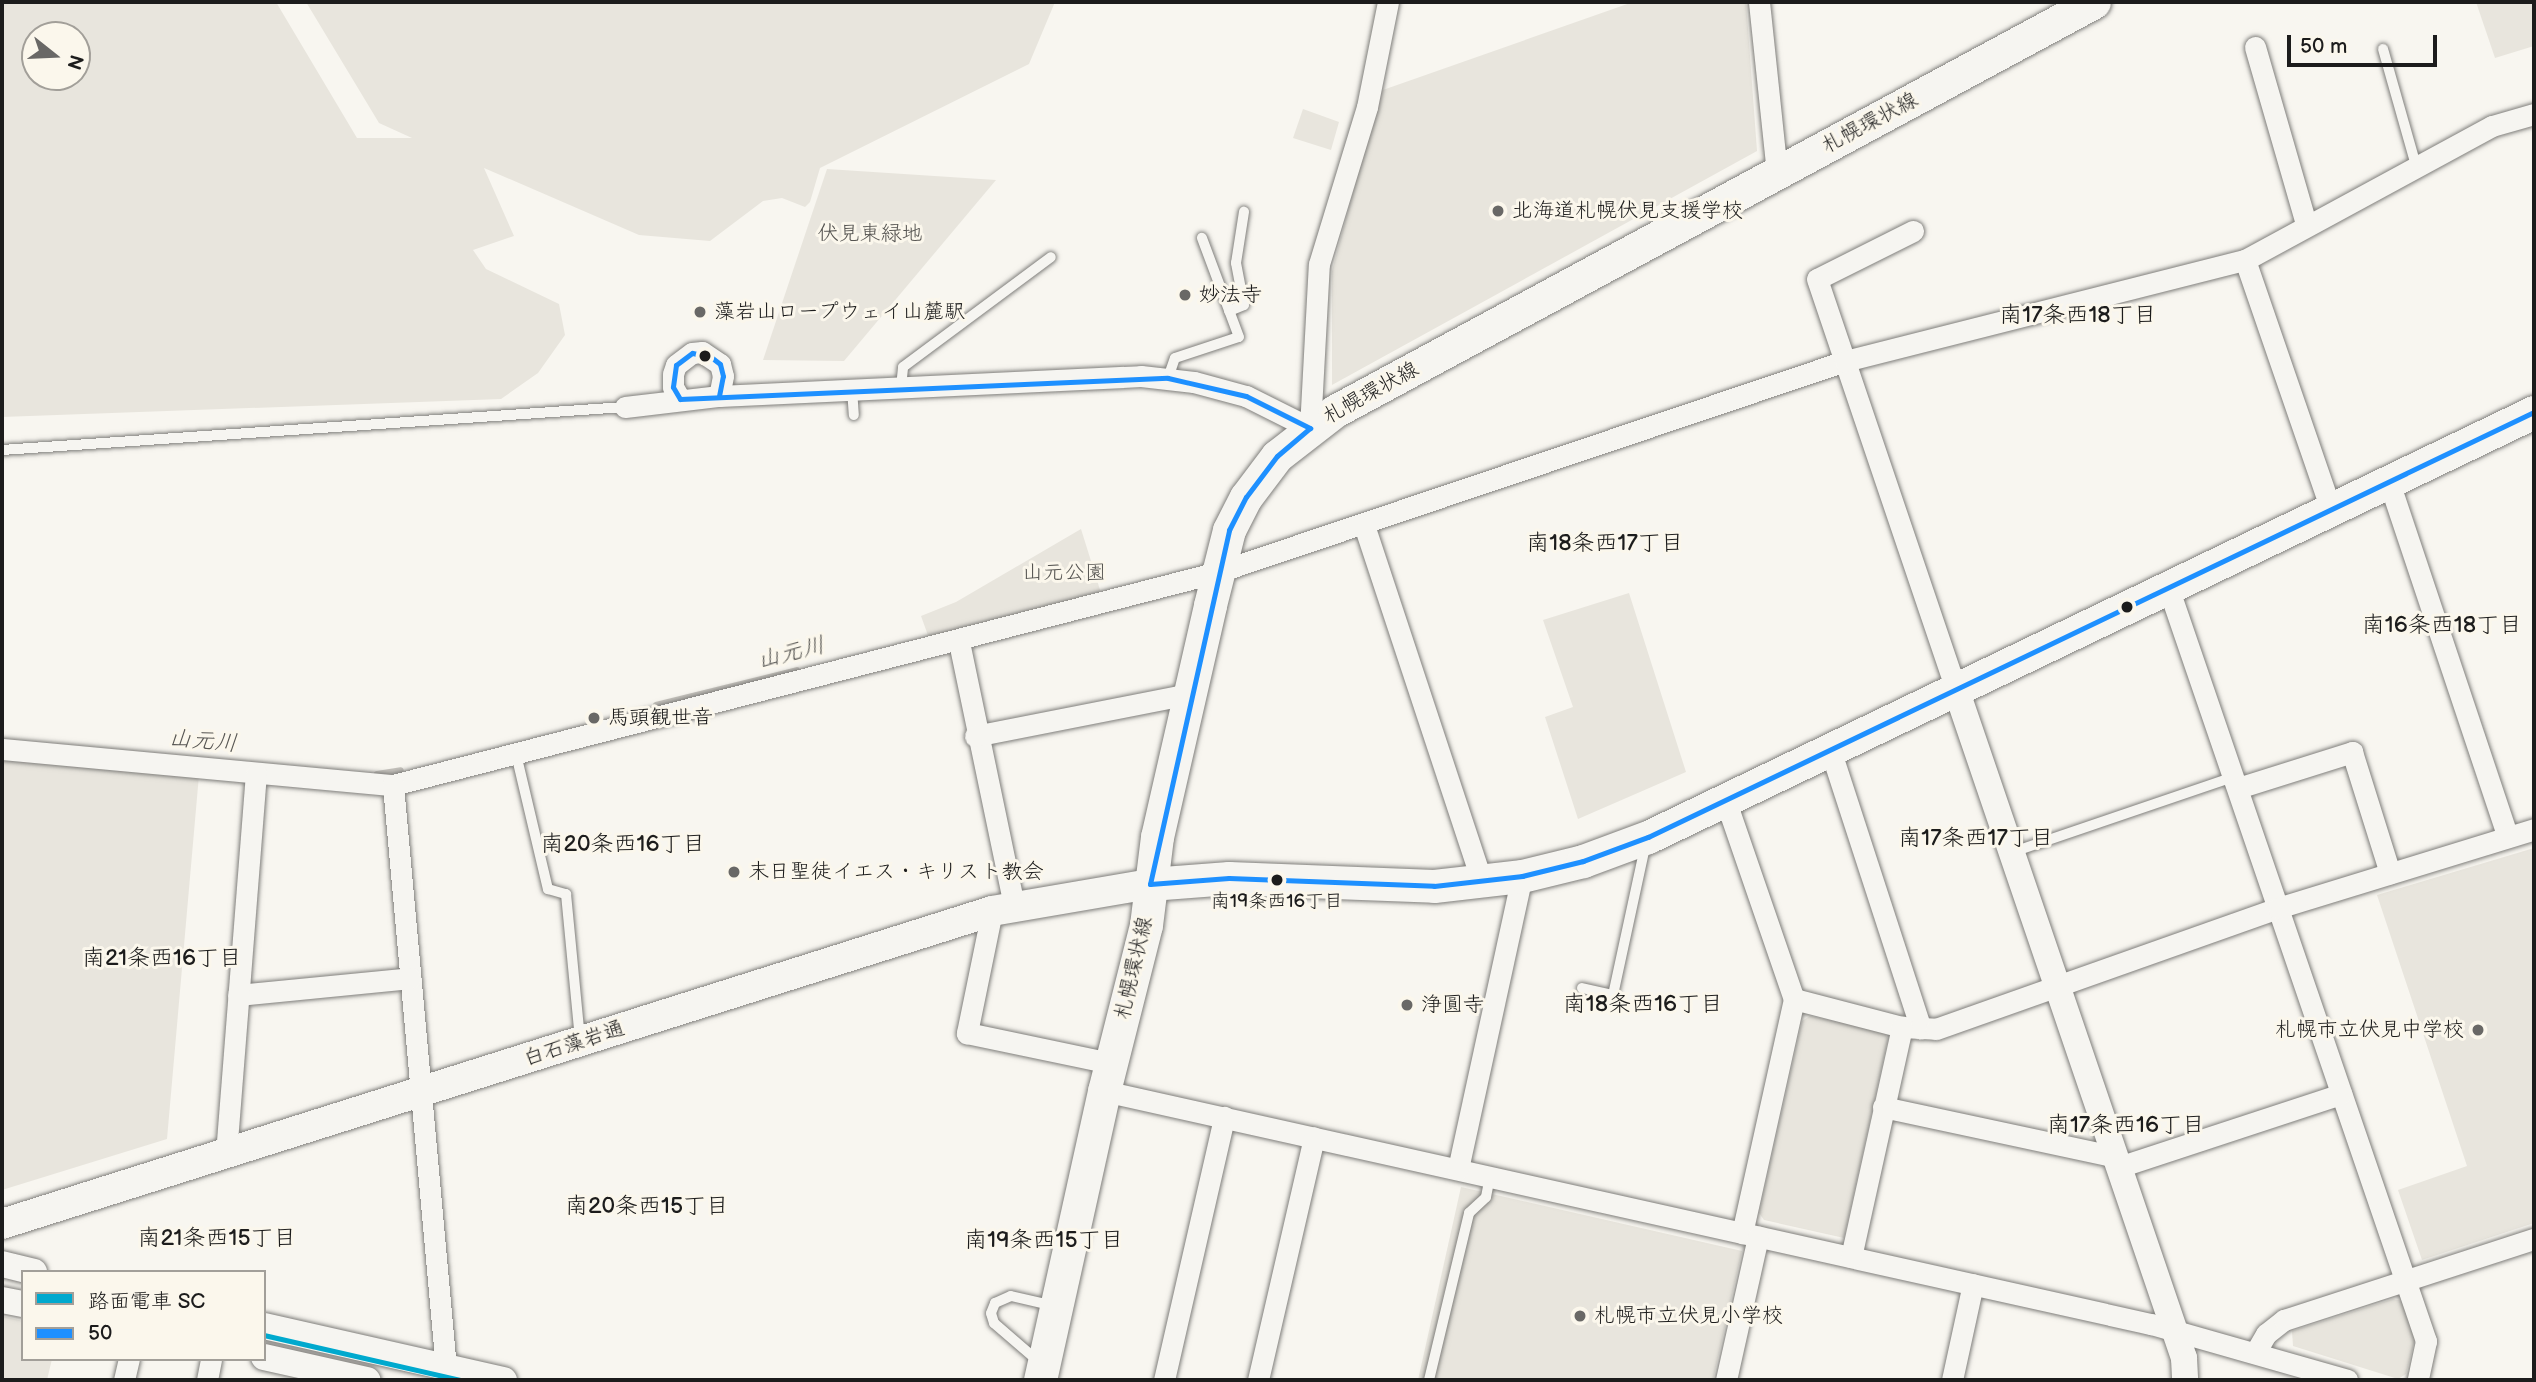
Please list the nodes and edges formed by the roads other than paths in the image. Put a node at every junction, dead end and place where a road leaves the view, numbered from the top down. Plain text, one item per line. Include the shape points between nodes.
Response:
1 (1759, 2) edge
2 (2091, 2) edge
3 (1385, 3) edge
4 (2255, 47) dead end
5 (2384, 49) dead end
6 (2534, 114) edge
7 (2416, 166) junction
8 (1777, 173) junction
9 (1244, 212) dead end
10 (2306, 224) junction
11 (1913, 231) dead end
12 (1202, 238) dead end
13 (1051, 257) dead end
14 (2245, 260) junction
15 (1229, 312) junction
16 (1845, 361) junction
17 (1168, 378) junction
18 (901, 387) junction
19 (852, 389) junction
20 (719, 396) junction
21 (680, 399) junction
22 (625, 407) joint
23 (2534, 412) edge
24 (854, 415) dead end
25 (1310, 428) junction
26 (2, 450) edge
27 (2389, 482) junction
28 (2331, 510) junction
29 (1364, 525) junction
30 (1218, 572) junction
31 (2168, 587) junction
32 (959, 642) junction
33 (1955, 689) junction
34 (1190, 694) junction
35 (975, 736) junction
36 (2, 749) edge
37 (1830, 749) junction
38 (516, 754) junction
39 (256, 774) junction
40 (2235, 783) junction
41 (393, 785) junction
42 (1725, 799) junction
43 (2534, 829) edge
44 (1647, 837) junction
45 (2508, 837) junction
46 (2011, 853) junction
47 (2390, 873) junction
48 (1522, 876) junction
49 (1482, 882) junction
50 (1150, 884) junction
51 (1003, 908) junction
52 (2278, 908) junction
53 (410, 978) junction
54 (1582, 988) dead end
55 (2056, 988) junction
56 (238, 995) junction
57 (1794, 999) junction
58 (1912, 1028) junction
59 (580, 1041) junction
60 (1107, 1077) junction
61 (419, 1093) junction
62 (2342, 1094) junction
63 (1883, 1107) junction
64 (1224, 1117) junction
65 (1314, 1137) junction
66 (226, 1154) junction
67 (2118, 1162) junction
68 (1458, 1169) junction
69 (1490, 1176) junction
70 (2, 1224) edge
71 (1750, 1235) junction
72 (2534, 1239) edge
73 (1851, 1257) junction
74 (2, 1264) edge
75 (26, 1270) edge
76 (2405, 1281) junction
77 (1973, 1284) junction
78 (2, 1300) edge
79 (21, 1304) edge
80 (1056, 1306) junction
81 (266, 1326) edge
82 (2173, 1329) junction
83 (364, 1349) junction
84 (2255, 1353) junction
85 (266, 1357) edge
86 (129, 1361) edge
87 (211, 1361) edge
88 (446, 1368) junction
89 (1041, 1373) edge
90 (124, 1380) edge
91 (206, 1380) edge
92 (361, 1380) edge
93 (504, 1380) edge
94 (1164, 1380) edge
95 (1258, 1380) edge
96 (1429, 1380) edge
97 (1726, 1380) edge
98 (1952, 1380) edge
99 (2185, 1380) edge
100 (2347, 1380) edge
101 (2418, 1380) edge

1 - 8 street
2 - 8 main road, 札幌環状線
3 - 25 street via 1367,107 1320,264
4 - 10 street
5 - 7 lane
6 - 7 street via 2492,126
7 - 10 street
8 - 25 main road, 札幌環状線
9 - 15 lane via 1236,262 1244,305
10 - 14 street
11 - 16 street via 1817,279
12 - 15 lane
13 - 18 lane via 903,367
14 - 16 street
14 - 28 street
15 - 17 lane via 1239,337 1175,358
16 - 29 street
16 - 33 street
17 - 18 street
17 - 25 street via 1247,396
18 - 19 street
19 - 20 street
19 - 24 lane
20 - 21 street
20 - 21 street via 720,364 702,352 692,353 676,365 673,387
21 - 22 street
22 - 26 lane
23 - 27 main road
25 - 30 main road, 札幌環状線 via 1277,456 1246,497 1229,530
27 - 28 main road
27 - 45 street
28 - 31 main road
29 - 30 street
29 - 49 street
30 - 32 street
30 - 34 main road, 札幌環状線
31 - 33 main road
31 - 40 street
32 - 35 street
32 - 38 street
33 - 37 main road
33 - 46 street
34 - 35 street
34 - 50 main road, 札幌環状線
35 - 51 street
36 - 39 street
37 - 42 main road
37 - 58 street
38 - 41 street
38 - 59 lane via 548,889 566,894
39 - 41 street
39 - 56 street
40 - 46 lane
40 - 47 street via 2351,752
40 - 52 street
41 - 53 street
42 - 44 main road
42 - 57 street
43 - 45 street
44 - 48 main road
44 - 54 lane via 1613,995
45 - 47 street
46 - 55 street
47 - 52 street
48 - 49 main road
48 - 68 street
49 - 50 main road via 1434,886 1229,878
50 - 51 main road, 白石藻岩通
50 - 60 main road, 札幌環状線 via 1146,925
51 - 59 main road, 白石藻岩通
51 - 60 street via 967,1033
52 - 55 street
52 - 62 street
53 - 56 street
53 - 61 street
55 - 58 street via 1936,1029
55 - 67 street
56 - 66 street
57 - 58 street
57 - 71 street
58 - 63 street
59 - 61 main road, 白石藻岩通
60 - 64 street
60 - 80 main road, 札幌環状線
61 - 66 main road, 白石藻岩通
61 - 88 street
62 - 67 street
62 - 76 street
63 - 67 street
63 - 73 street
64 - 65 street
64 - 94 street
65 - 68 street
65 - 95 street
66 - 70 main road, 白石藻岩通
67 - 82 street
68 - 69 street
69 - 71 street
69 - 96 lane via 1486,1197 1469,1213
71 - 73 street
71 - 97 street
72 - 76 street
73 - 77 street
74 - 75 street
76 - 84 street via 2284,1320 2266,1334
76 - 101 street via 2426,1341
77 - 82 street
77 - 98 street
78 - 79 street
80 - 89 main road, 札幌環状線
80 - 89 lane via 1011,1296 995,1303 991,1314 994,1323
81 - 83 street
82 - 84 street
82 - 99 street via 2184,1358
83 - 88 street
83 - 92 street
84 - 100 street
85 - 92 street
86 - 90 street
87 - 91 street
88 - 93 street

